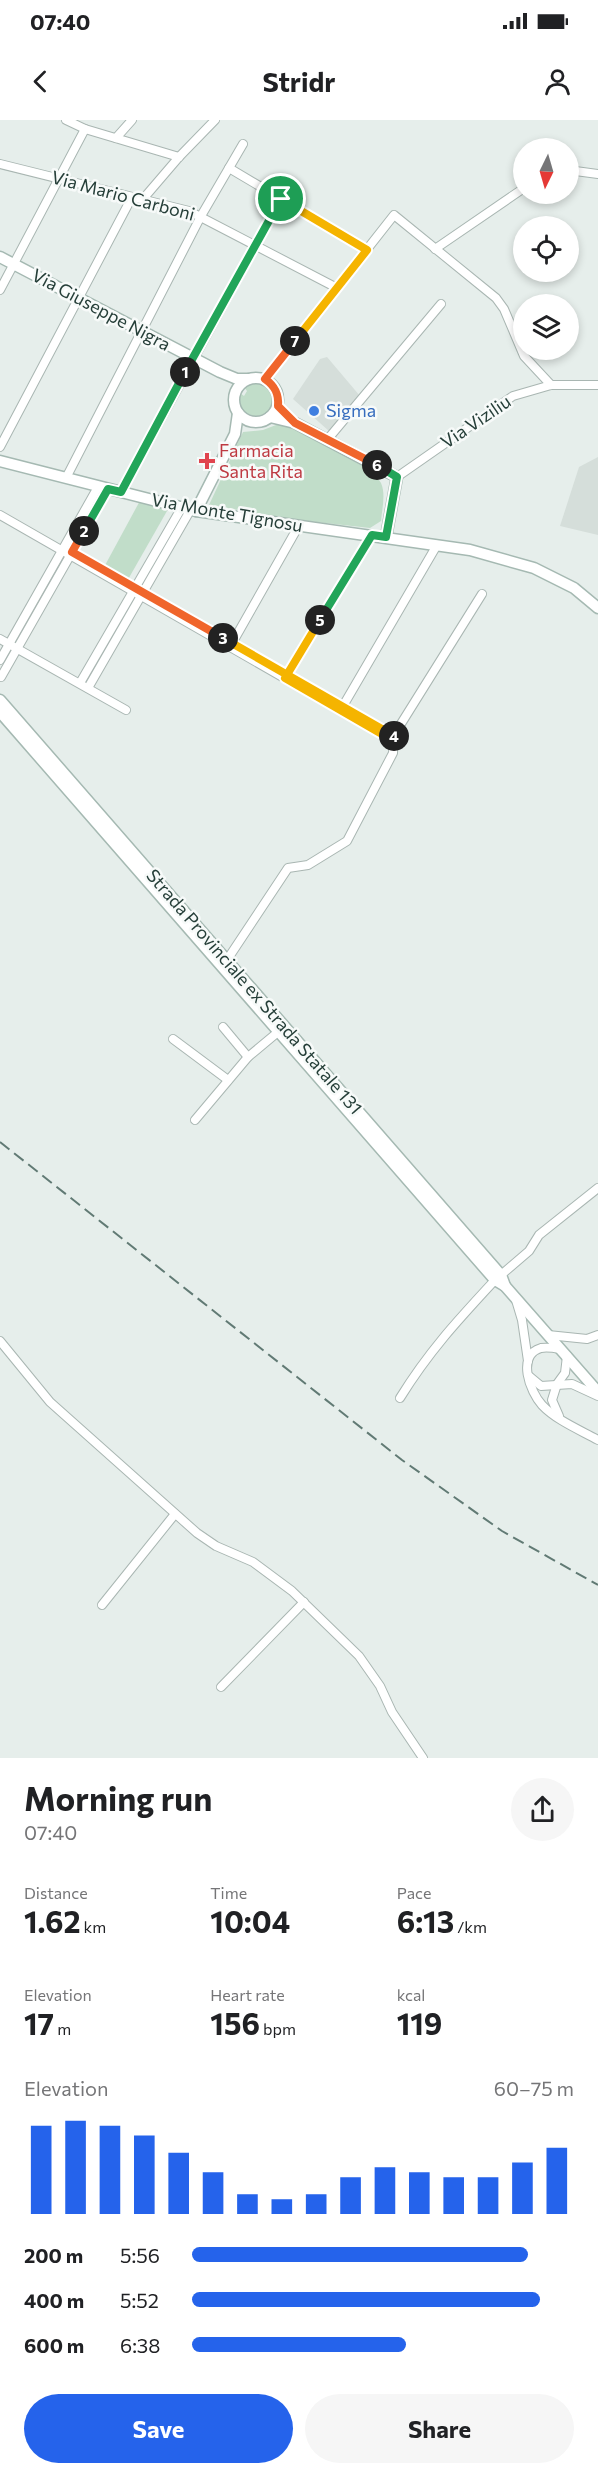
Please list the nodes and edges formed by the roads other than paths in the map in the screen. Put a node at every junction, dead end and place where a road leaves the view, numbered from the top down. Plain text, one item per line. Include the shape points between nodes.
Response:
1 (66, 120) edge
2 (132, 120) edge
3 (215, 120) edge
4 (85, 129) junction
5 (116, 138) junction
6 (243, 144) dead end
7 (178, 157) junction
8 (0, 164) edge
9 (229, 168) junction
10 (579, 171) edge
11 (598, 174) edge
12 (58, 179) junction
13 (513, 196) edge
14 (132, 197) junction
15 (143, 199) junction
16 (281, 199) junction
17 (201, 216) junction
18 (255, 245) junction
19 (435, 249) junction
20 (367, 250) junction
21 (0, 257) edge
22 (13, 264) junction
23 (337, 288) junction
24 (0, 290) edge
25 (77, 298) junction
26 (441, 304) dead end
27 (142, 331) junction
28 (193, 358) junction
29 (222, 373) junction
30 (248, 379) junction
31 (265, 379) junction
32 (551, 385) junction
33 (598, 385) edge
34 (234, 395) junction
35 (278, 406) junction
36 (238, 413) junction
37 (270, 417) junction
38 (251, 422) junction
39 (295, 423) junction
40 (235, 434) junction
41 (327, 440) junction
42 (0, 447) edge
43 (0, 461) edge
44 (397, 477) junction
45 (66, 478) junction
46 (103, 488) junction
47 (121, 492) junction
48 (190, 509) junction
49 (0, 513) edge
50 (298, 527) junction
51 (372, 535) junction
52 (386, 537) junction
53 (437, 545) junction
54 (63, 548) junction
55 (71, 553) junction
56 (134, 589) junction
57 (142, 594) junction
58 (482, 594) dead end
59 (598, 608) edge
60 (0, 639) edge
61 (9, 644) junction
62 (231, 645) junction
63 (16, 648) junction
64 (0, 660) edge
65 (286, 676) junction
66 (1, 677) edge
67 (84, 686) junction
68 (0, 700) edge
69 (343, 706) junction
70 (126, 710) dead end
71 (0, 712) edge
72 (394, 738) junction
73 (227, 960) junction
74 (223, 1027) dead end
75 (278, 1032) junction
76 (174, 1039) dead end
77 (248, 1057) junction
78 (228, 1080) junction
79 (195, 1120) dead end
80 (598, 1188) edge
81 (498, 1277) junction
82 (514, 1296) junction
83 (548, 1335) junction
84 (598, 1335) edge
85 (0, 1341) edge
86 (564, 1352) junction
87 (528, 1361) junction
88 (528, 1374) junction
89 (557, 1384) junction
90 (598, 1394) edge
91 (400, 1398) dead end
92 (561, 1419) junction
93 (598, 1440) edge
94 (175, 1514) junction
95 (304, 1602) junction
96 (102, 1605) dead end
97 (221, 1687) dead end
98 (423, 1758) edge

1 - 4 street
2 - 5 street
3 - 7 street
4 - 5 street
4 - 12 street
5 - 7 street
6 - 9 street
7 - 15 street
8 - 12 street, Via Mario Carboni
9 - 16 street
9 - 17 street
10 - 11 street
12 - 14 street, Via Mario Carboni
12 - 22 street
13 - 19 street
14 - 15 street, Via Mario Carboni
14 - 25 street
15 - 17 street, Via Mario Carboni
16 - 18 street
16 - 20 street
17 - 18 street, Via Mario Carboni
17 - 27 street
18 - 23 street, Via Mario Carboni
18 - 28 street
19 - 20 street via 394,216
19 - 32 street via 496,298 524,356
20 - 23 street
21 - 22 main road, Via Giuseppe Nigra
22 - 24 street
22 - 25 main road, Via Giuseppe Nigra
23 - 31 street
25 - 27 main road, Via Giuseppe Nigra
25 - 42 street
26 - 41 street
27 - 28 main road, Via Giuseppe Nigra
27 - 45 street
28 - 29 main road, Via Giuseppe Nigra
28 - 47 street
29 - 30 main road, Via Giuseppe Nigra
29 - 34 main road
30 - 31 main road
30 - 34 main road
31 - 35 main road via 278,393
32 - 33 street, Via Viziliu
32 - 44 street, Via Viziliu via 513,396
34 - 36 main road
35 - 37 main road
35 - 39 main road
36 - 38 main road
36 - 40 main road
37 - 38 main road
37 - 39 main road
38 - 40 main road
39 - 41 main road
40 - 48 main road
41 - 44 main road
43 - 45 main road, Via Monte Tignosu
44 - 52 main road
45 - 46 main road, Via Monte Tignosu
46 - 47 main road, Via Monte Tignosu
46 - 54 street
46 - 55 street
47 - 48 main road, Via Monte Tignosu
48 - 50 main road, Via Monte Tignosu
48 - 56 street
48 - 57 street
49 - 54 street
50 - 51 main road, Via Monte Tignosu
50 - 62 street
51 - 52 main road, Via Monte Tignosu
51 - 65 street
52 - 53 main road, Via Monte Tignosu
53 - 59 main road, Via Monte Tignosu via 534,568 574,588
53 - 69 street
54 - 55 street
54 - 61 street
55 - 56 street
55 - 63 street
56 - 57 street
56 - 67 street
57 - 62 street
57 - 67 street
58 - 72 street
60 - 61 street
61 - 63 street
61 - 64 street
62 - 65 street
63 - 66 street
63 - 67 street
65 - 69 street
65 - 72 street
67 - 70 street
68 - 73 main road, Strada Provinciale ex Strada Statale 131
69 - 72 street
71 - 75 main road, Strada Provinciale ex Strada Statale 131
72 - 73 street via 393,753 347,841 308,865 288,868
73 - 81 main road, Strada Provinciale ex Strada Statale 131
74 - 77 street
75 - 77 street
75 - 81 main road, Strada Provinciale ex Strada Statale 131
76 - 78 street
77 - 78 street
78 - 79 street
80 - 81 street via 539,1234 529,1251
81 - 82 main road, Strada Provinciale ex Strada Statale 131
81 - 91 street via 440,1339
82 - 83 main road, Strada Provinciale ex Strada Statale 131
82 - 87 street
83 - 84 street via 587,1339
83 - 86 main road, Strada Provinciale ex Strada Statale 131
85 - 94 street via 50,1402
86 - 87 street via 538,1350
86 - 89 street via 565,1373
86 - 90 main road, Strada Provinciale ex Strada Statale 131
87 - 88 street
88 - 89 street via 541,1386
88 - 92 street via 543,1406
89 - 90 street via 572,1384
89 - 92 street via 552,1400
92 - 93 street
94 - 95 street via 216,1546 253,1562
94 - 96 street
95 - 97 street
95 - 98 street via 359,1656

